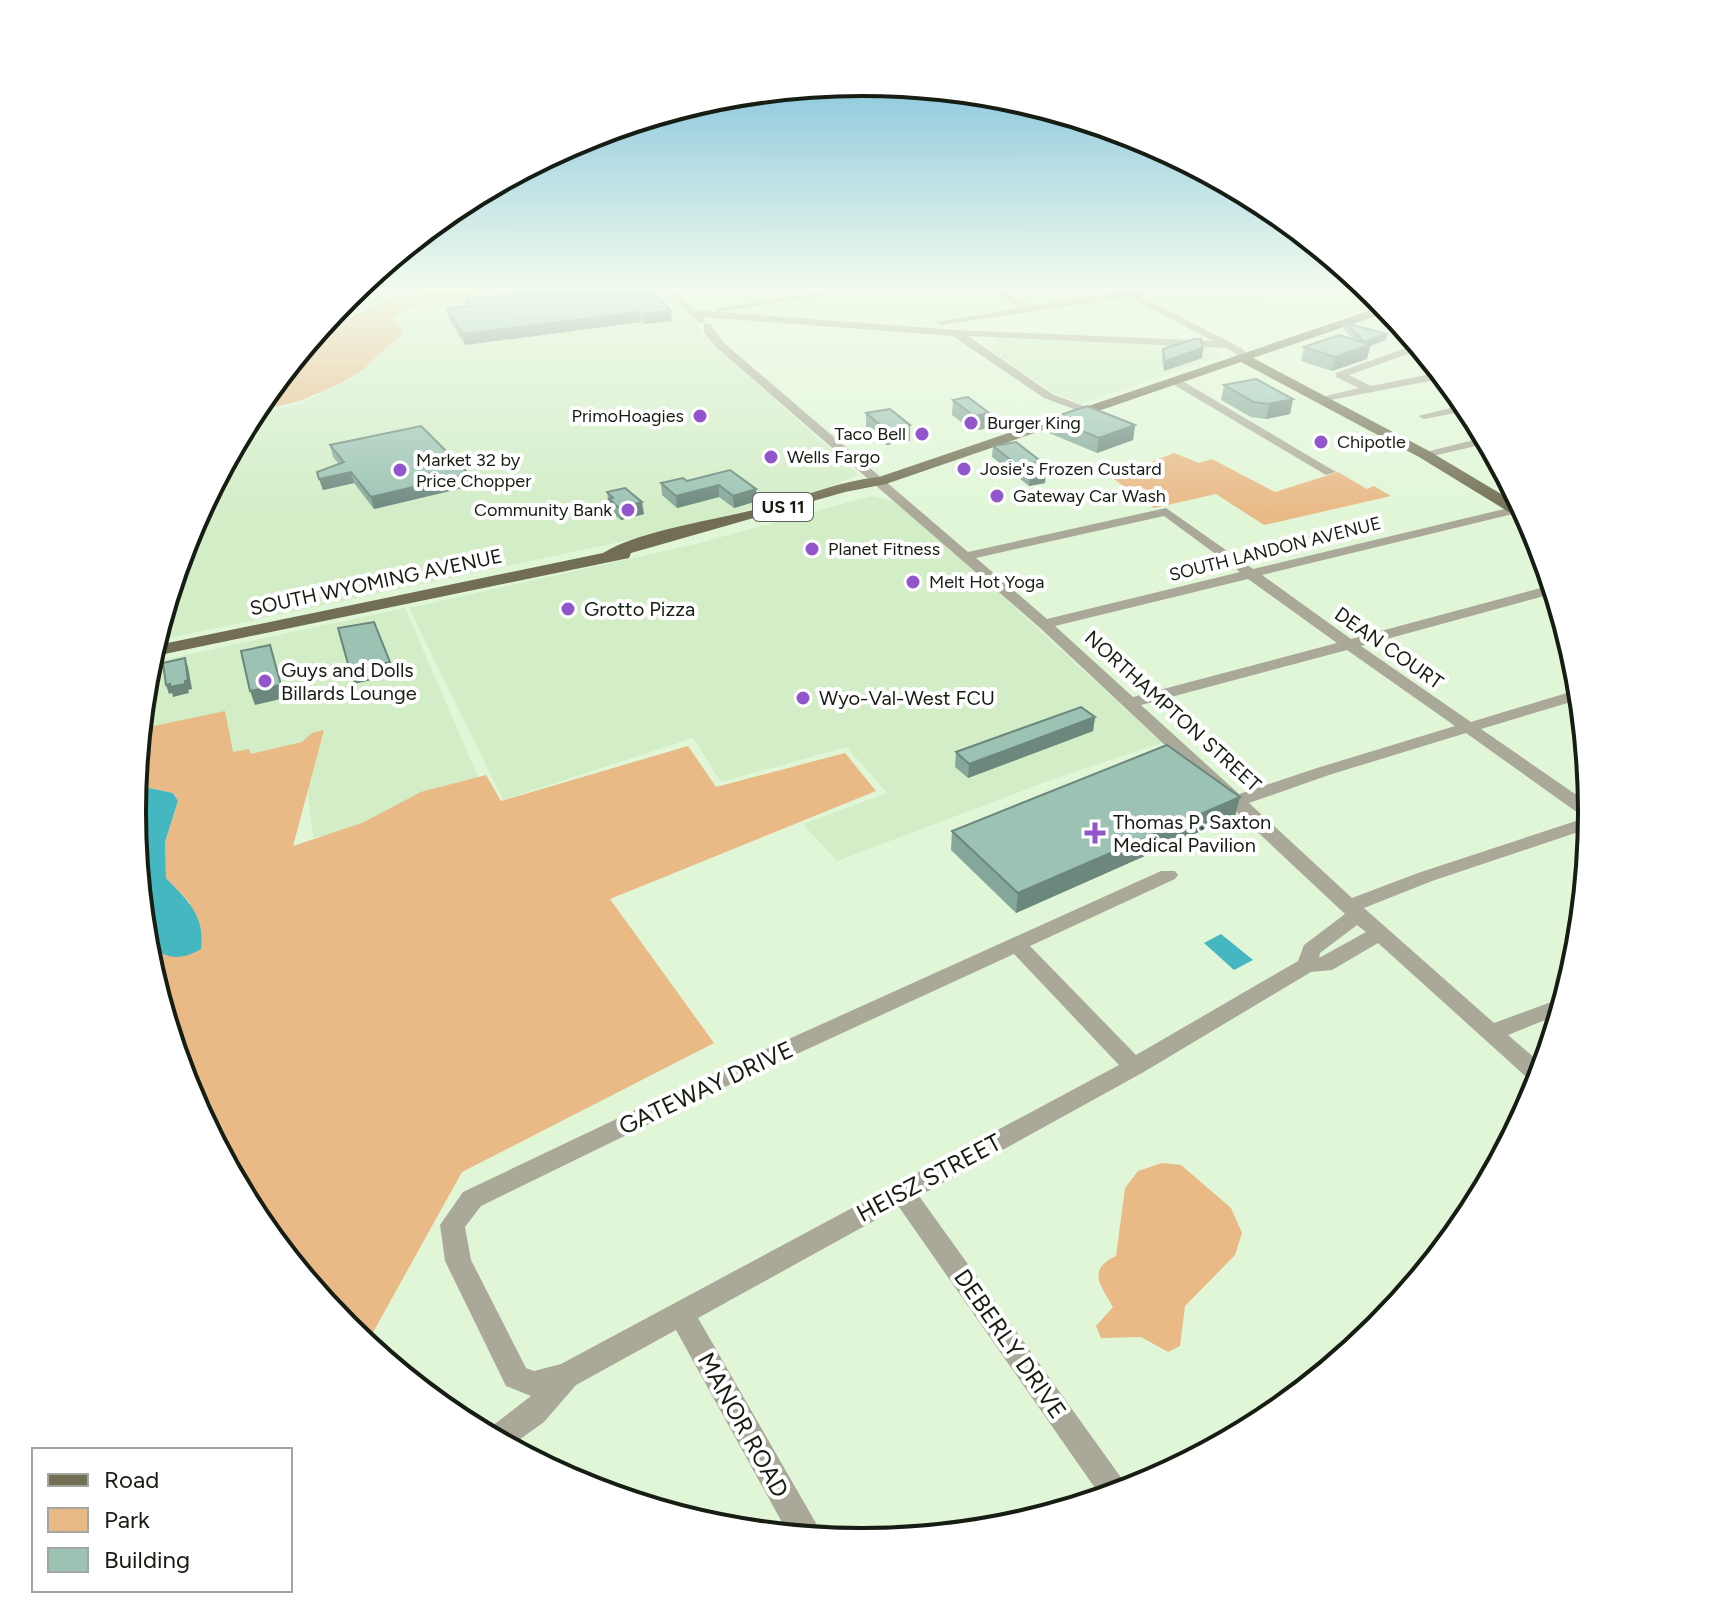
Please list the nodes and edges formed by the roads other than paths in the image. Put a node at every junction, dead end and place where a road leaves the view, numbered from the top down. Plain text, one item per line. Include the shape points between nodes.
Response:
1 (750, 363) edge
2 (999, 363) edge
3 (1229, 363) edge
4 (1252, 363) edge
5 (1374, 363) edge
6 (1431, 377) edge
7 (1175, 381) junction
8 (1371, 390) junction
9 (1320, 399) junction
10 (1454, 410) edge
11 (1087, 411) junction
12 (1424, 416) dead end
13 (1475, 443) edge
14 (1424, 454) junction
15 (1330, 472) dead end
16 (881, 481) junction
17 (1508, 504) edge
18 (1512, 514) edge
19 (967, 556) junction
20 (1249, 573) junction
21 (1543, 592) edge
22 (1044, 624) junction
23 (1350, 644) junction
24 (165, 649) edge
25 (1568, 698) edge
26 (1131, 703) junction
27 (1469, 730) junction
28 (1238, 801) junction
29 (1578, 804) edge
30 (1577, 827) edge
31 (1168, 875) dead end
32 (1354, 910) junction
33 (1380, 933) junction
34 (1018, 946) junction
35 (1307, 965) junction
36 (1550, 1009) edge
37 (1492, 1032) junction
38 (1134, 1067) junction
39 (1530, 1067) edge
40 (904, 1194) junction
41 (681, 1314) junction
42 (566, 1376) junction
43 (506, 1433) edge
44 (1109, 1483) edge
45 (800, 1525) edge

1 - 16 street, NORTHAMPTON STREET
2 - 11 street via 1048,396
3 - 7 main road, SOUTH WYOMING AVENUE / US 11
4 - 9 main road
5 - 8 street via 1340,375
6 - 8 street
7 - 11 main road, SOUTH WYOMING AVENUE / US 11
7 - 15 street
8 - 9 street
9 - 14 main road
10 - 12 street
11 - 16 main road, SOUTH WYOMING AVENUE / US 11
13 - 14 street
14 - 17 main road
16 - 19 street, NORTHAMPTON STREET
16 - 24 main road, SOUTH WYOMING AVENUE / US 11 via 869,489 645,552
18 - 20 street, SOUTH LANDON AVENUE
19 - 20 street, DEAN COURT via 1166,512
19 - 22 street, NORTHAMPTON STREET
20 - 22 street, SOUTH LANDON AVENUE
20 - 23 street, DEAN COURT
21 - 23 street
22 - 26 street, NORTHAMPTON STREET
23 - 26 street
23 - 27 street, DEAN COURT
25 - 27 street
26 - 28 street, NORTHAMPTON STREET
27 - 28 street via 1304,776
27 - 29 street, DEAN COURT
28 - 32 street, NORTHAMPTON STREET
30 - 32 street, HEISZ STREET via 1425,877
31 - 34 street, GATEWAY DRIVE
32 - 33 street, NORTHAMPTON STREET
32 - 35 street, HEISZ STREET via 1311,950
33 - 35 street via 1325,965
33 - 37 street, NORTHAMPTON STREET
34 - 38 street
34 - 42 street, GATEWAY DRIVE via 717,1081 472,1199 452,1225 458,1261 516,1377 534,1384
35 - 38 street, HEISZ STREET
36 - 37 street
37 - 39 street, NORTHAMPTON STREET
38 - 40 street, HEISZ STREET
40 - 41 street, HEISZ STREET
40 - 44 street, DEBERLY DRIVE
41 - 42 street, HEISZ STREET
41 - 45 street, MANOR ROAD
42 - 43 street, HEISZ STREET via 553,1396

